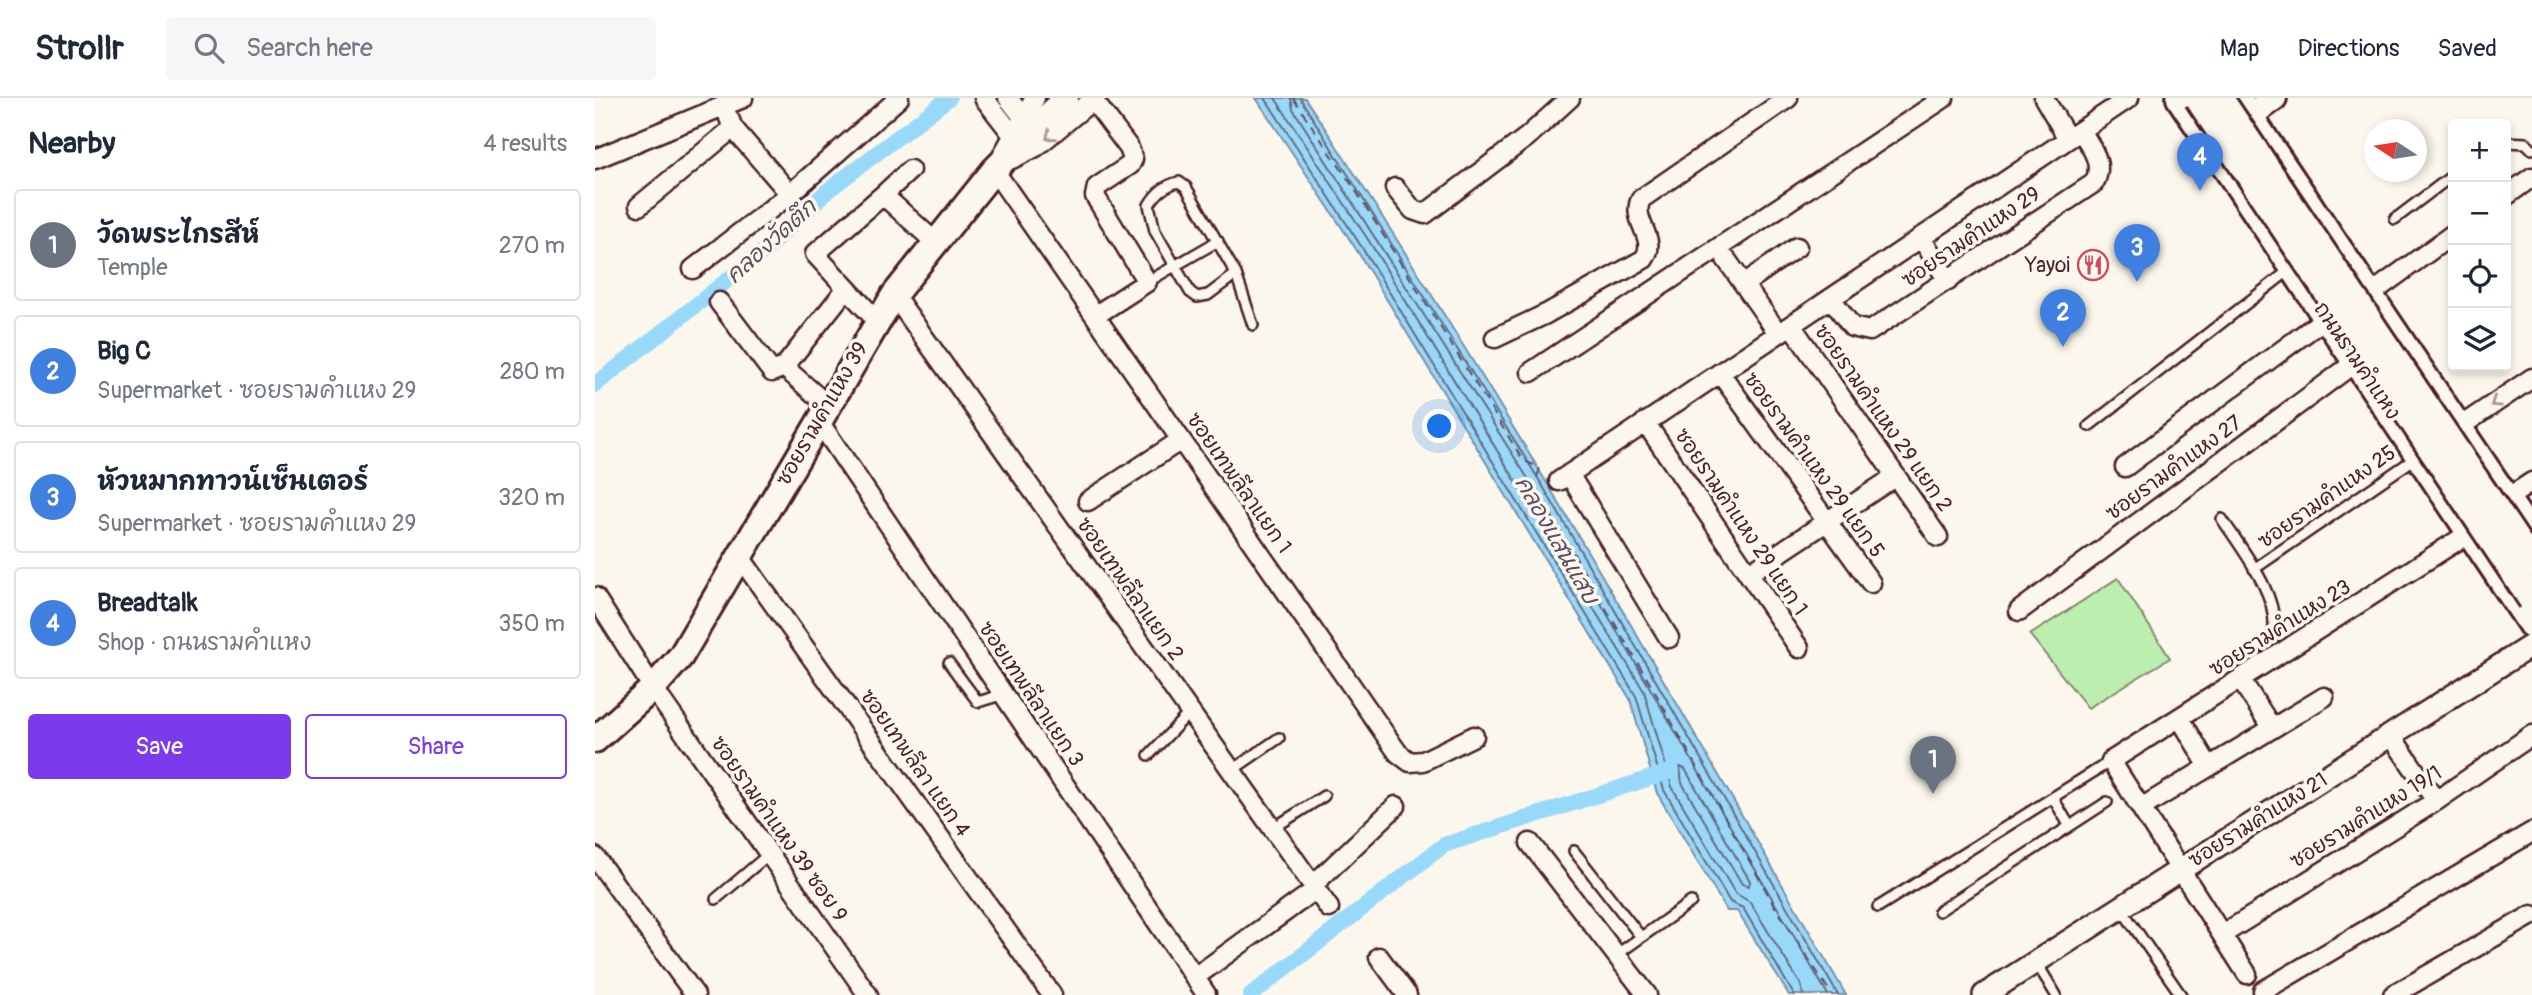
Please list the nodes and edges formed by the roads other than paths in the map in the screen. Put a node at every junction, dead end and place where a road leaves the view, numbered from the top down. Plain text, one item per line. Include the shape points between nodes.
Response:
1 (743, 98) edge
2 (899, 98) edge
3 (984, 98) edge
4 (1008, 98) edge
5 (1035, 98) edge
6 (1570, 98) edge
7 (1788, 98) edge
8 (1944, 98) edge
9 (2044, 98) edge
10 (2129, 98) edge
11 (2180, 98) edge
12 (2198, 98) edge
13 (2220, 98) edge
14 (2274, 98) edge
15 (1094, 99) edge
16 (1063, 101) edge
17 (722, 103) edge
18 (2244, 107) edge
19 (1022, 116) junction
20 (733, 128) junction
21 (1012, 134) junction
22 (2074, 134) junction
23 (2511, 142) edge
24 (2532, 149) edge
25 (595, 159) edge
26 (2211, 162) junction
27 (997, 167) junction
28 (910, 170) dead end
29 (2532, 177) edge
30 (2448, 180) edge
31 (1395, 188) dead end
32 (2511, 192) edge
33 (790, 194) junction
34 (883, 195) junction
35 (639, 206) dead end
36 (2395, 219) dead end
37 (1921, 237) junction
38 (2448, 238) edge
39 (1218, 240) junction
40 (935, 242) junction
41 (1797, 247) dead end
42 (1726, 259) dead end
43 (1174, 267) junction
44 (2294, 267) junction
45 (693, 269) dead end
46 (1237, 274) junction
47 (1948, 281) junction
48 (1147, 282) junction
49 (1744, 284) junction
50 (846, 289) junction
51 (894, 295) junction
52 (2368, 296) junction
53 (1831, 298) junction
54 (719, 302) dead end
55 (1096, 315) junction
56 (2327, 317) junction
57 (877, 321) junction
58 (1253, 325) dead end
59 (1784, 329) junction
60 (1495, 338) dead end
61 (2357, 361) junction
62 (784, 367) junction
63 (1531, 372) dead end
64 (1720, 373) junction
65 (2532, 378) edge
66 (2433, 390) junction
67 (823, 413) junction
68 (2394, 418) junction
69 (1644, 422) junction
70 (2089, 426) dead end
71 (2458, 428) junction
72 (1181, 440) junction
73 (2419, 455) junction
74 (2125, 467) dead end
75 (1895, 476) junction
76 (2532, 482) edge
77 (2506, 499) junction
78 (1088, 501) dead end
79 (2222, 519) dead end
80 (1827, 524) junction
81 (2471, 532) junction
82 (1938, 537) dead end
83 (2532, 537) edge
84 (740, 557) junction
85 (2532, 564) edge
86 (2254, 569) junction
87 (1749, 573) junction
88 (1871, 583) dead end
89 (595, 597) edge
90 (2532, 600) edge
91 (2019, 611) dead end
92 (2532, 625) edge
93 (1669, 638) dead end
94 (2532, 645) edge
95 (1799, 648) dead end
96 (949, 663) dead end
97 (2230, 664) dead end
98 (2241, 680) junction
99 (653, 688) junction
100 (1003, 694) junction
101 (2324, 697) dead end
102 (1189, 712) junction
103 (2180, 718) junction
104 (2272, 729) junction
105 (2532, 735) edge
106 (1474, 736) dead end
107 (2392, 737) junction
108 (1279, 738) dead end
109 (595, 740) edge
110 (1149, 755) dead end
111 (2111, 761) junction
112 (2209, 767) junction
113 (1231, 771) junction
114 (1324, 796) dead end
115 (2053, 797) junction
116 (2436, 801) junction
117 (2107, 802) dead end
118 (1396, 806) dead end
119 (2141, 808) junction
120 (2069, 825) junction
121 (1272, 829) junction
122 (2532, 832) edge
123 (1531, 844) dead end
124 (1574, 851) dead end
125 (769, 854) junction
126 (595, 857) edge
127 (2181, 869) junction
128 (1314, 888) junction
129 (716, 899) dead end
130 (1691, 902) dead end
131 (1878, 907) dead end
132 (1329, 908) dead end
133 (2120, 908) junction
134 (1939, 911) dead end
135 (2532, 915) edge
136 (2223, 934) junction
137 (1641, 937) junction
138 (1616, 955) junction
139 (1380, 957) dead end
140 (2036, 962) junction
141 (2247, 974) dead end
142 (1195, 977) junction
143 (695, 995) edge
144 (868, 995) edge
145 (1052, 995) edge
146 (1206, 995) edge
147 (1407, 995) edge
148 (1647, 995) edge
149 (1984, 995) edge
150 (2056, 995) edge
151 (2181, 995) edge
152 (2265, 995) edge
153 (2393, 995) edge

1 - 17 street
2 - 33 street
3 - 21 street
4 - 19 street
5 - 19 street
6 - 31 street via 1527,137 1425,214 1413,210
7 - 60 street via 1641,199 1639,221 1649,240 1644,259
8 - 63 street
9 - 22 street
10 - 22 street, ซอยรามคำแหง 29
11 - 26 main road, ถนนรามคำแหง
12 - 90 main road, ถนนรามคำแหง, bridge
13 - 85 main road, ถนนรามคำแหง, bridge
14 - 18 main road
15 -> 27 street via 1036,147
15 - 48 street via 1133,159 1097,187 1095,196
16 - 27 main road, ซอยรามคำแหง 39
17 - 20 street
17 - 25 street
18 - 26 main road
18 - 52 main road
19 - 21 street
20 - 33 street
20 - 35 street
21 - 27 street
22 - 37 street, ซอยรามคำแหง 29
22 - 47 street, ซอยรามคำแหง 29 via 2099,163 2094,183
23 - 24 lane
26 - 44 main road, ถนนรามคำแหง
27 - 40 main road, ซอยรามคำแหง 39
27 - 55 street, ซอยเทพลีลาแยก 1
28 - 34 street
29 - 32 street
30 - 36 lane
33 - 45 street
34 - 40 street
34 - 50 street via 815,254
37 - 47 street
37 - 53 street, ซอยรามคำแหง 29
38 - 52 street
39 - 43 lane
39 - 43 lane via 1186,187 1179,182 1170,184 1149,205 1155,231
39 - 46 lane
40 - 51 main road, ซอยรามคำแหง 39
41 - 49 street
42 - 49 street, ซอยรามคำแหง 29 แยก 2
43 - 46 lane via 1196,297 1208,295
43 - 48 lane
44 - 56 main road, ถนนรามคำแหง
44 - 70 lane
46 - 58 lane
47 - 53 street, ซอยรามคำแหง 29 via 1870,331 1852,327
48 - 55 street
49 - 59 street, ซอยรามคำแหง 29 แยก 2
50 - 57 street
50 - 62 street
51 - 57 main road, ซอยรามคำแหง 39
51 - 102 street, ซอยเทพลีลาแยก 2
52 - 66 main road
53 - 59 street, ซอยรามคำแหง 29
54 - 62 street, ซอยเทพลีลาแยก 3 via 772,372
55 - 72 street, ซอยเทพลีลาแยก 1
56 - 61 main road, ถนนรามคำแหง
56 - 74 street, ซอยรามคำแหง 27
57 - 67 main road, ซอยรามคำแหง 39
59 - 64 street, ซอยรามคำแหง 29
59 - 75 street, ซอยรามคำแหง 29 แยก 2
61 - 68 main road, ถนนรามคำแหง
61 - 91 street, ซอยรามคำแหง 27
62 - 67 street, ซอยเทพลีลาแยก 3
64 - 69 street, ซอยรามคำแหง 29
64 - 80 street, ซอยรามคำแหง 29 แยก 5
65 -> 71 street
66 - 68 main road
66 - 71 main road
67 - 84 main road, ซอยรามคำแหง 39
67 - 100 street, ซอยเทพลีลาแยก 3
68 - 73 main road, ถนนรามคำแหง
69 - 87 street, ซอยรามคำแหง 29 แยก 1
69 - 93 street, ซอยรามคำแหง 29 via 1564,478
71 - 77 main road
72 - 78 street
72 - 106 street, ซอยเทพลีลาแยก 1 via 1398,753 1410,762 1423,761
73 - 81 main road, ถนนรามคำแหง
73 - 86 lane, ซอยรามคำแหง 25
75 - 80 street
75 - 82 street, ซอยรามคำแหง 29 แยก 2
76 - 77 street
77 - 83 main road
79 - 86 lane
80 - 87 street
80 - 88 street, ซอยรามคำแหง 29 แยก 5
81 - 92 main road, ถนนรามคำแหง
81 - 98 street, ซอยรามคำแหง 23
84 - 99 main road, ซอยรามคำแหง 39 via 681,656
84 - 145 street, ซอยเทพลีลา แยก 4
86 - 97 lane via 2269,599 2275,629 2272,637
87 - 95 street, ซอยรามคำแหง 29 แยก 1
89 - 99 street, ซอยรามคำแหง 39 ซอย 9
94 - 107 street, ซอยรามคำแหง 21
96 - 100 lane via 978,702
98 - 103 street, ซอยรามคำแหง 23
98 - 104 street
99 - 109 main road, ซอยรามคำแหง 39
99 - 125 street, ซอยรามคำแหง 39 ซอย 9
100 - 142 street, ซอยเทพลีลาแยก 3
101 - 104 street
102 - 110 lane
102 - 113 street, ซอยเทพลีลาแยก 2
103 - 111 street, ซอยรามคำแหง 23
103 - 112 street
104 - 112 street
105 - 116 street, ซอยรามคำแหง 19/1
107 - 116 street
107 - 127 street, ซอยรามคำแหง 21
108 - 113 lane
111 - 115 lane
111 - 119 street
112 - 119 street
113 - 121 street, ซอยเทพลีลาแยก 2
114 - 121 lane
115 - 120 lane
115 - 131 lane
116 - 136 street, ซอยรามคำแหง 19/1
117 - 120 lane
118 - 128 street
119 - 127 street
120 - 134 lane
121 - 128 street, ซอยเทพลีลาแยก 2
122 - 152 street via 2263,991
123 - 138 street
124 - 137 lane
125 - 129 lane
125 - 144 street, ซอยรามคำแหง 39 ซอย 9
126 - 143 street
127 - 133 street, ซอยรามคำแหง 21
127 - 136 street
128 - 132 street, ซอยเทพลีลาแยก 2
128 - 142 street
130 - 137 lane
133 - 140 street, ซอยรามคำแหง 21
133 - 151 lane
135 - 153 street
136 - 141 street
137 - 138 lane
138 - 148 street
139 - 147 street
140 - 149 street, ซอยรามคำแหง 21
140 - 150 lane
142 - 146 street, ซอยเทพลีลาแยก 3

